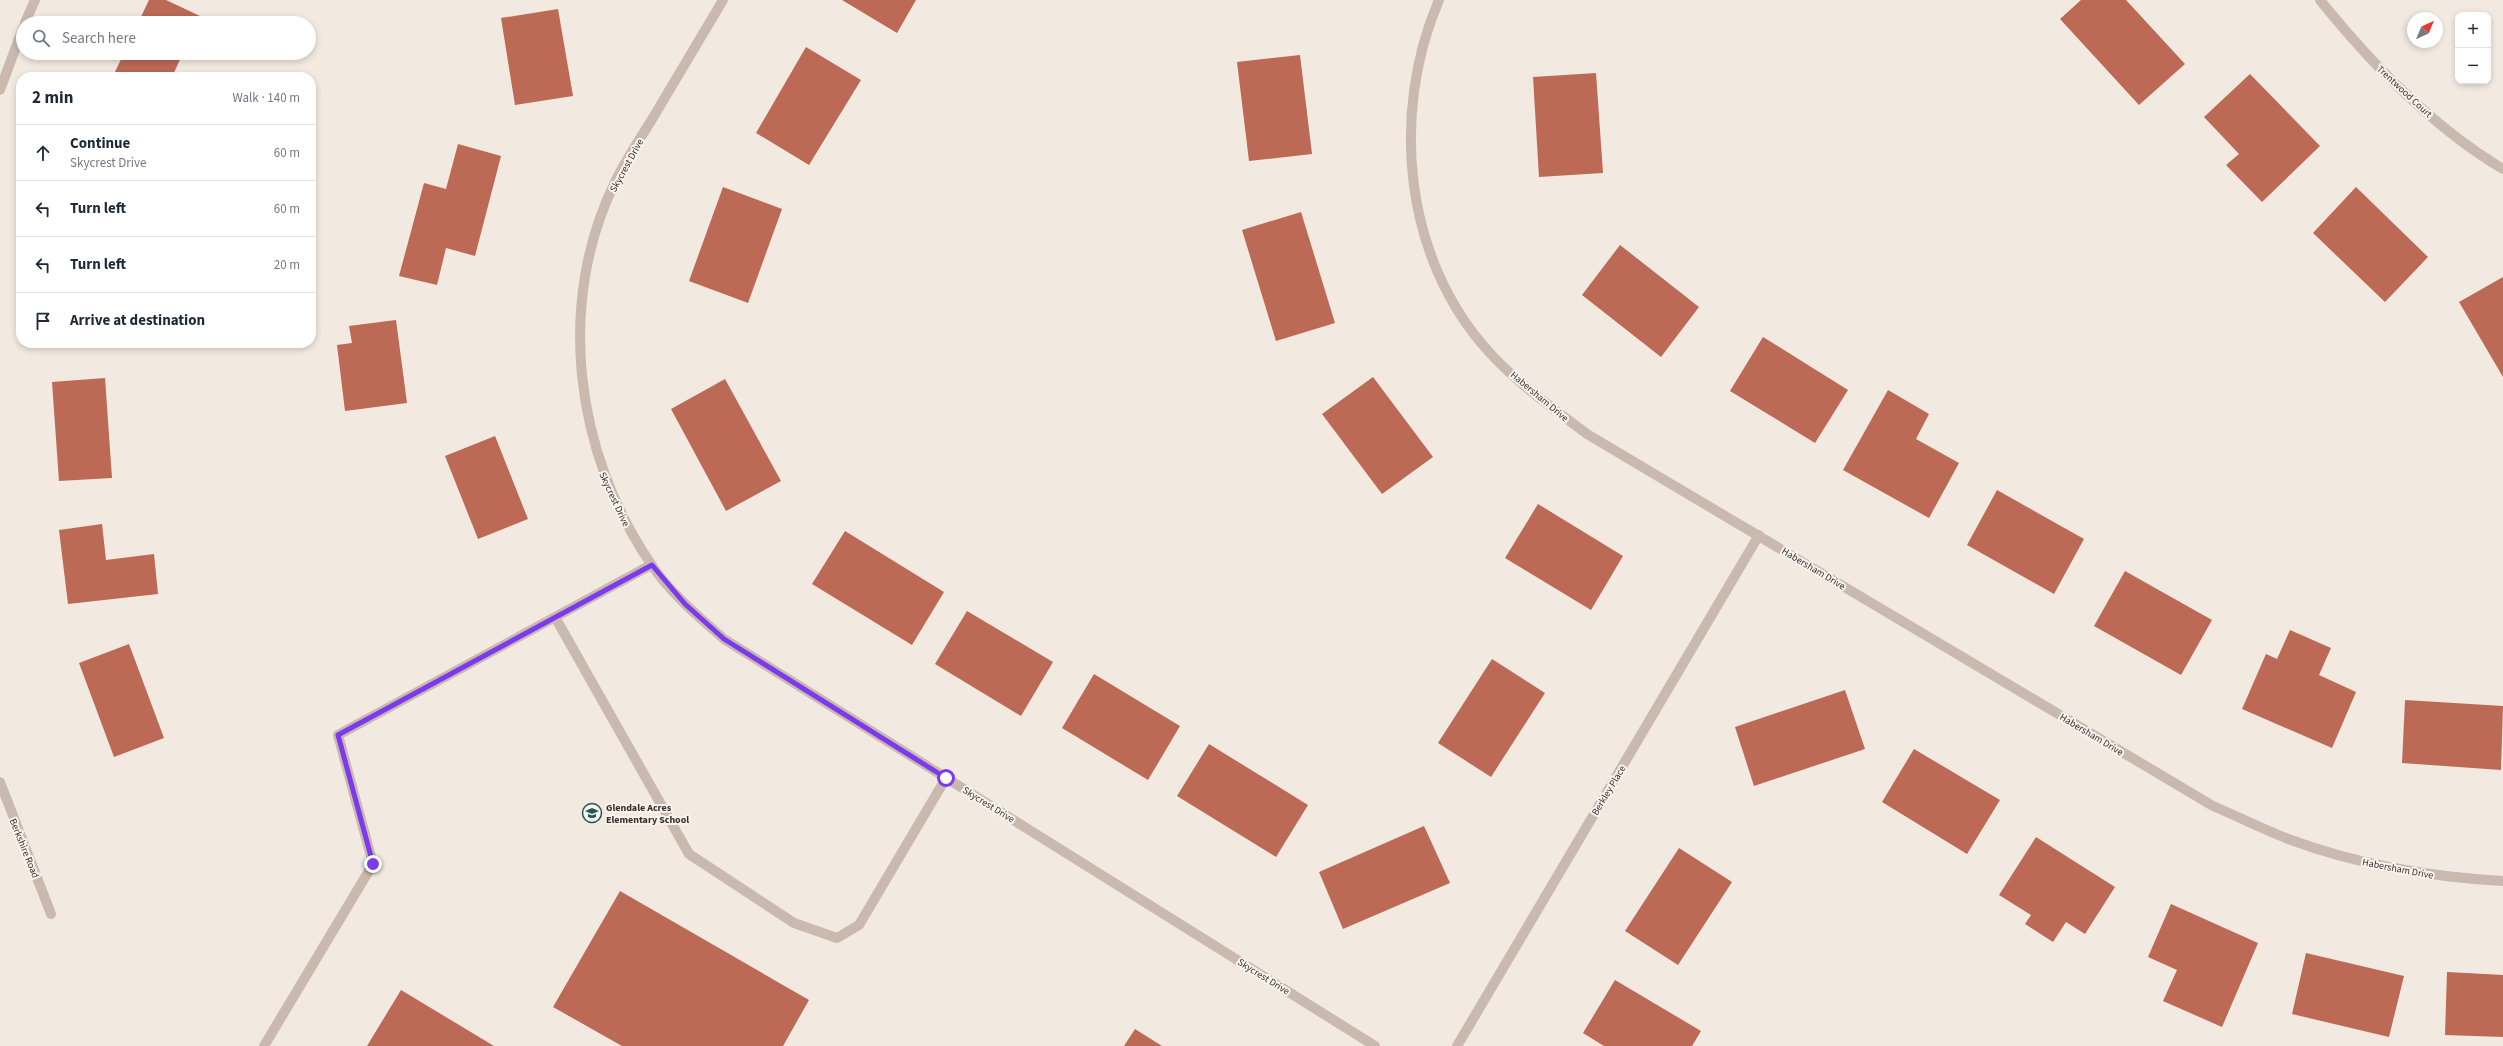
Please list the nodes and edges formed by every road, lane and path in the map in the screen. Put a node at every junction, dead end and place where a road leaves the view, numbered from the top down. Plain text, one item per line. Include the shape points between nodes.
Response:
1 (35, 0) edge
2 (723, 0) edge
3 (1439, 0) edge
4 (2320, 0) edge
5 (28, 16) edge
6 (16, 47) edge
7 (0, 90) edge
8 (2503, 169) edge
9 (1759, 535) junction
10 (652, 565) junction
11 (555, 617) junction
12 (946, 778) junction
13 (0, 782) edge
14 (2503, 881) edge
15 (51, 914) dead end
16 (264, 1046) edge
17 (1375, 1046) edge
18 (1457, 1046) edge

1 - 5 street
2 - 10 street, Skycrest Drive via 616,180 597,228 583,287 580,339 584,399 600,466 624,521
3 - 9 street, Habersham Drive via 1430,21 1419,62 1412,113 1412,165 1419,216 1434,265 1458,311 1489,353 1547,404 1587,434
4 - 8 street, Trentwood Court via 2356,44 2424,110
6 - 7 street
9 - 14 street, Habersham Drive via 2212,806 2291,840 2374,865 2451,878
9 - 18 street, Berkley Place
10 - 11 street
10 - 12 street, Skycrest Drive via 685,604 724,639
11 - 12 street via 689,854 794,923 837,938 859,925
11 - 16 street via 338,735 373,864
12 - 17 street, Skycrest Drive
13 - 15 street, Berkshire Road

